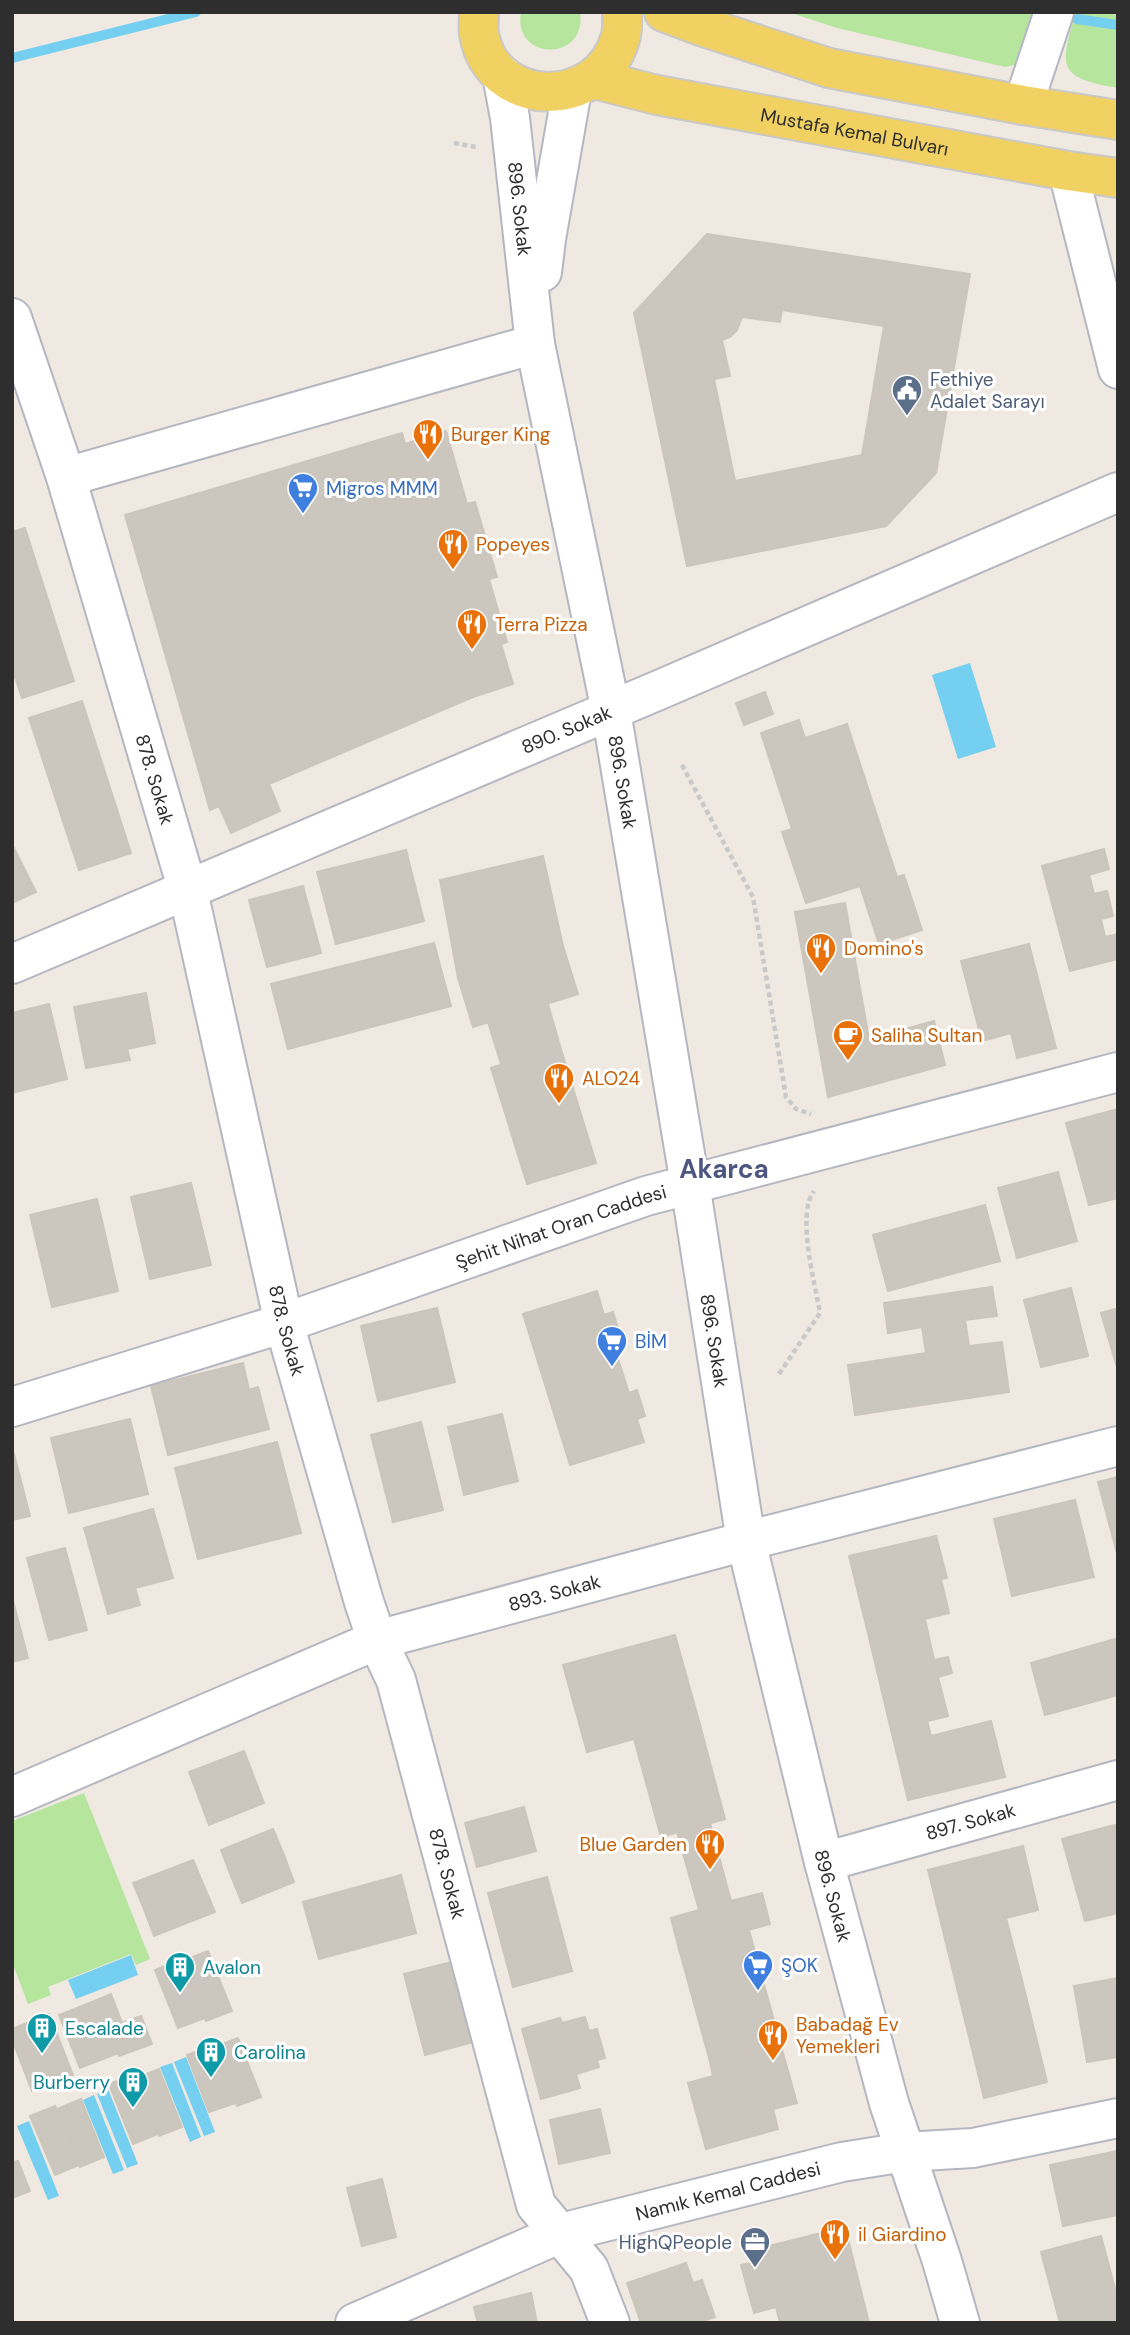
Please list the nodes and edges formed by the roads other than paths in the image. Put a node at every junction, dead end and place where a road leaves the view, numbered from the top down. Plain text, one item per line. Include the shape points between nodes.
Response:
1 (622, 12) edge
2 (664, 12) edge
3 (1054, 12) edge
4 (473, 19) edge
5 (502, 75) junction
6 (583, 84) junction
7 (1023, 105) junction
8 (1118, 120) edge
9 (1068, 171) junction
10 (1118, 178) edge
11 (12, 318) edge
12 (536, 344) junction
13 (1118, 369) edge
14 (66, 477) junction
15 (1118, 492) edge
16 (611, 710) junction
17 (188, 891) junction
18 (12, 964) edge
19 (1118, 1072) edge
20 (690, 1184) junction
21 (284, 1323) junction
22 (12, 1407) edge
23 (1118, 1446) edge
24 (746, 1541) junction
25 (377, 1640) junction
26 (1118, 1780) edge
27 (12, 1797) edge
28 (824, 1862) junction
29 (1118, 2118) edge
30 (905, 2152) junction
31 (561, 2233) junction
32 (355, 2323) edge
33 (610, 2323) edge
34 (960, 2323) edge

1 - 6 main road via 621,37 611,61
2 - 7 main road via 829,68
3 - 7 street
4 - 5 main road via 487,56
5 - 6 main road, Mustafa Kemal Bulvarı via 523,88 547,93
5 - 12 street, 896. Sokak
6 - 9 main road, Mustafa Kemal Bulvarı
6 - 12 street, 896. Sokak via 546,239
7 - 8 main road
9 - 10 main road, Mustafa Kemal Bulvarı
9 - 13 street
11 - 14 street, 878. Sokak
12 - 14 street
12 - 16 street, 896. Sokak
14 - 17 street, 878. Sokak
15 - 16 street, 890. Sokak
16 - 17 street, 890. Sokak
16 - 20 street, 896. Sokak
17 - 18 street, 890. Sokak
17 - 21 street, 878. Sokak
19 - 20 street, Şehit Nihat Oran Caddesi
20 - 21 street, Şehit Nihat Oran Caddesi
20 - 24 street, 896. Sokak
21 - 22 street, Şehit Nihat Oran Caddesi
21 - 25 street, 878. Sokak
23 - 24 street, 893. Sokak
24 - 25 street, 893. Sokak
24 - 28 street, 896. Sokak
25 - 27 street, 893. Sokak
25 - 31 street, 878. Sokak via 396,1680 536,2204
26 - 28 street, 897. Sokak
28 - 30 street, 896. Sokak
29 - 30 street, Namık Kemal Caddesi via 973,2148
30 - 31 street, Namık Kemal Caddesi via 842,2162
30 - 34 street, 896. Sokak
31 - 32 street, Namık Kemal Caddesi
31 - 33 street, 878. Sokak via 589,2269

